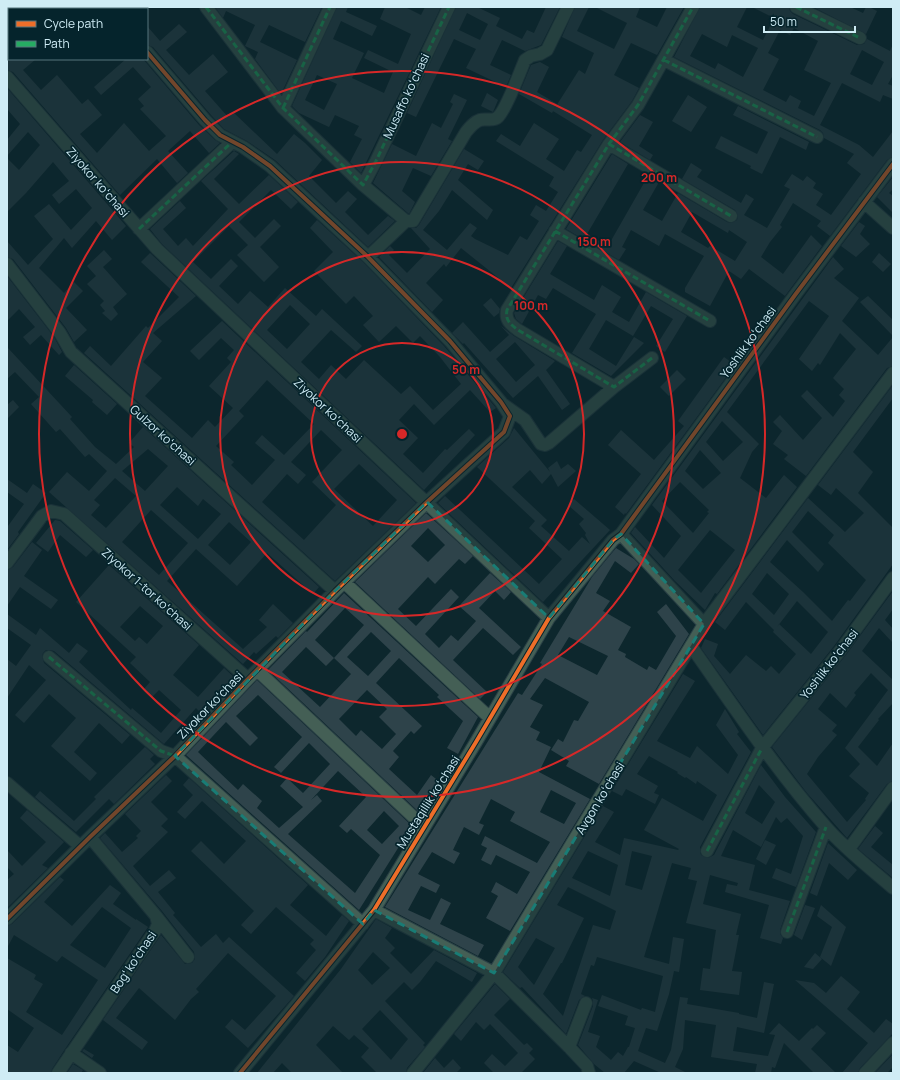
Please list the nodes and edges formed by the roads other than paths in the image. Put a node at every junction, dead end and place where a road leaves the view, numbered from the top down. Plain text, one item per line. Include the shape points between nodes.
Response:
1 (207, 7) edge
2 (330, 7) edge
3 (448, 7) edge
4 (568, 7) edge
5 (693, 7) edge
6 (796, 7) edge
7 (860, 38) dead end
8 (148, 53) edge
9 (664, 60) junction
10 (7, 77) edge
11 (283, 108) junction
12 (817, 137) dead end
13 (232, 142) junction
14 (609, 144) junction
15 (893, 164) edge
16 (363, 185) junction
17 (864, 202) junction
18 (731, 216) dead end
19 (406, 221) junction
20 (893, 228) edge
21 (139, 229) junction
22 (554, 232) junction
23 (368, 257) junction
24 (7, 264) edge
25 (710, 321) dead end
26 (652, 358) dead end
27 (893, 373) edge
28 (614, 387) junction
29 (501, 402) junction
30 (427, 502) junction
31 (621, 534) junction
32 (7, 563) edge
33 (893, 578) edge
34 (344, 583) junction
35 (335, 591) junction
36 (549, 618) junction
37 (704, 624) junction
38 (691, 646) junction
39 (49, 657) dead end
40 (257, 670) junction
41 (248, 679) junction
42 (490, 718) junction
43 (762, 748) junction
44 (175, 756) junction
45 (7, 783) edge
46 (893, 788) edge
47 (826, 827) junction
48 (424, 828) junction
49 (90, 837) junction
50 (80, 846) junction
51 (849, 849) junction
52 (707, 851) dead end
53 (893, 888) edge
54 (374, 910) junction
55 (156, 916) junction
56 (7, 919) edge
57 (363, 924) junction
58 (787, 932) dead end
59 (188, 957) dead end
60 (494, 973) junction
61 (586, 1003) dead end
62 (893, 1043) edge
63 (568, 1047) junction
64 (71, 1053) junction
65 (58, 1073) edge
66 (100, 1073) edge
67 (240, 1073) edge
68 (413, 1073) edge
69 (589, 1073) edge
70 (865, 1073) edge

1 - 11 street
2 - 11 street
3 - 16 street, Musaffo koʻchasi
4 - 19 street via 547,50 525,60 498,117 473,124 450,157 413,221
5 - 9 street
6 - 7 street
8 - 13 street via 205,120 220,135
9 - 12 street
9 - 14 street via 638,105
10 - 21 street, Ziyokor koʻchasi
11 - 16 street
13 - 21 street
13 - 23 street via 270,166
14 - 18 street
14 - 22 street
15 - 17 street, Yoshlik koʻchasi
16 - 19 street
17 - 20 street
17 - 31 street, Yoshlik koʻchasi
19 - 23 street
21 - 30 street, Ziyokor koʻchasi via 157,249
22 - 25 street
22 - 28 street via 506,316 509,323 518,330
23 - 29 street via 450,341
24 - 35 street, Gulzor koʻchasi via 60,333 71,352
26 - 28 street
27 - 37 street
28 - 29 street via 544,445 524,420
29 - 30 street via 510,416 504,432
30 - 34 street, Ziyokor koʻchasi
30 - 36 street
31 - 36 street, Mustaqillik koʻchasi via 612,540
31 - 37 street
32 - 41 street, Ziyokor 1-tor koʻchasi via 42,516 51,511 64,514
33 - 43 street, Yoshlik koʻchasi via 840,651
34 - 35 street, Ziyokor koʻchasi
34 - 42 street
35 - 40 street, Ziyokor koʻchasi
36 - 42 street, Mustaqillik koʻchasi
37 - 38 street, Avgon koʻchasi
38 - 43 street
38 - 60 street, Avgon koʻchasi
39 - 44 street via 161,752
40 - 41 street, Ziyokor koʻchasi
40 - 48 street
41 - 44 street, Ziyokor koʻchasi
42 - 48 street, Mustaqillik koʻchasi
43 - 47 street
43 - 52 street, Yoshlik koʻchasi
44 - 49 street, Ziyokor koʻchasi
44 - 57 street
45 - 50 street
46 - 51 street
47 - 51 street
47 - 58 street
48 - 54 street, Mustaqillik koʻchasi
49 - 50 street, Ziyokor koʻchasi
49 - 55 street, Bogʻ koʻchasi
50 - 56 street, Ziyokor koʻchasi
51 - 53 street
54 - 57 street, Mustaqillik koʻchasi
54 - 60 street
55 - 59 street
55 - 64 street, Bogʻ koʻchasi via 156,931
57 - 67 street, Mustaqillik koʻchasi
60 - 63 street
60 - 68 street, Avgon koʻchasi
61 - 63 street
62 - 70 street
63 - 69 street via 587,1066
64 - 65 street, Bogʻ koʻchasi
64 - 66 street

